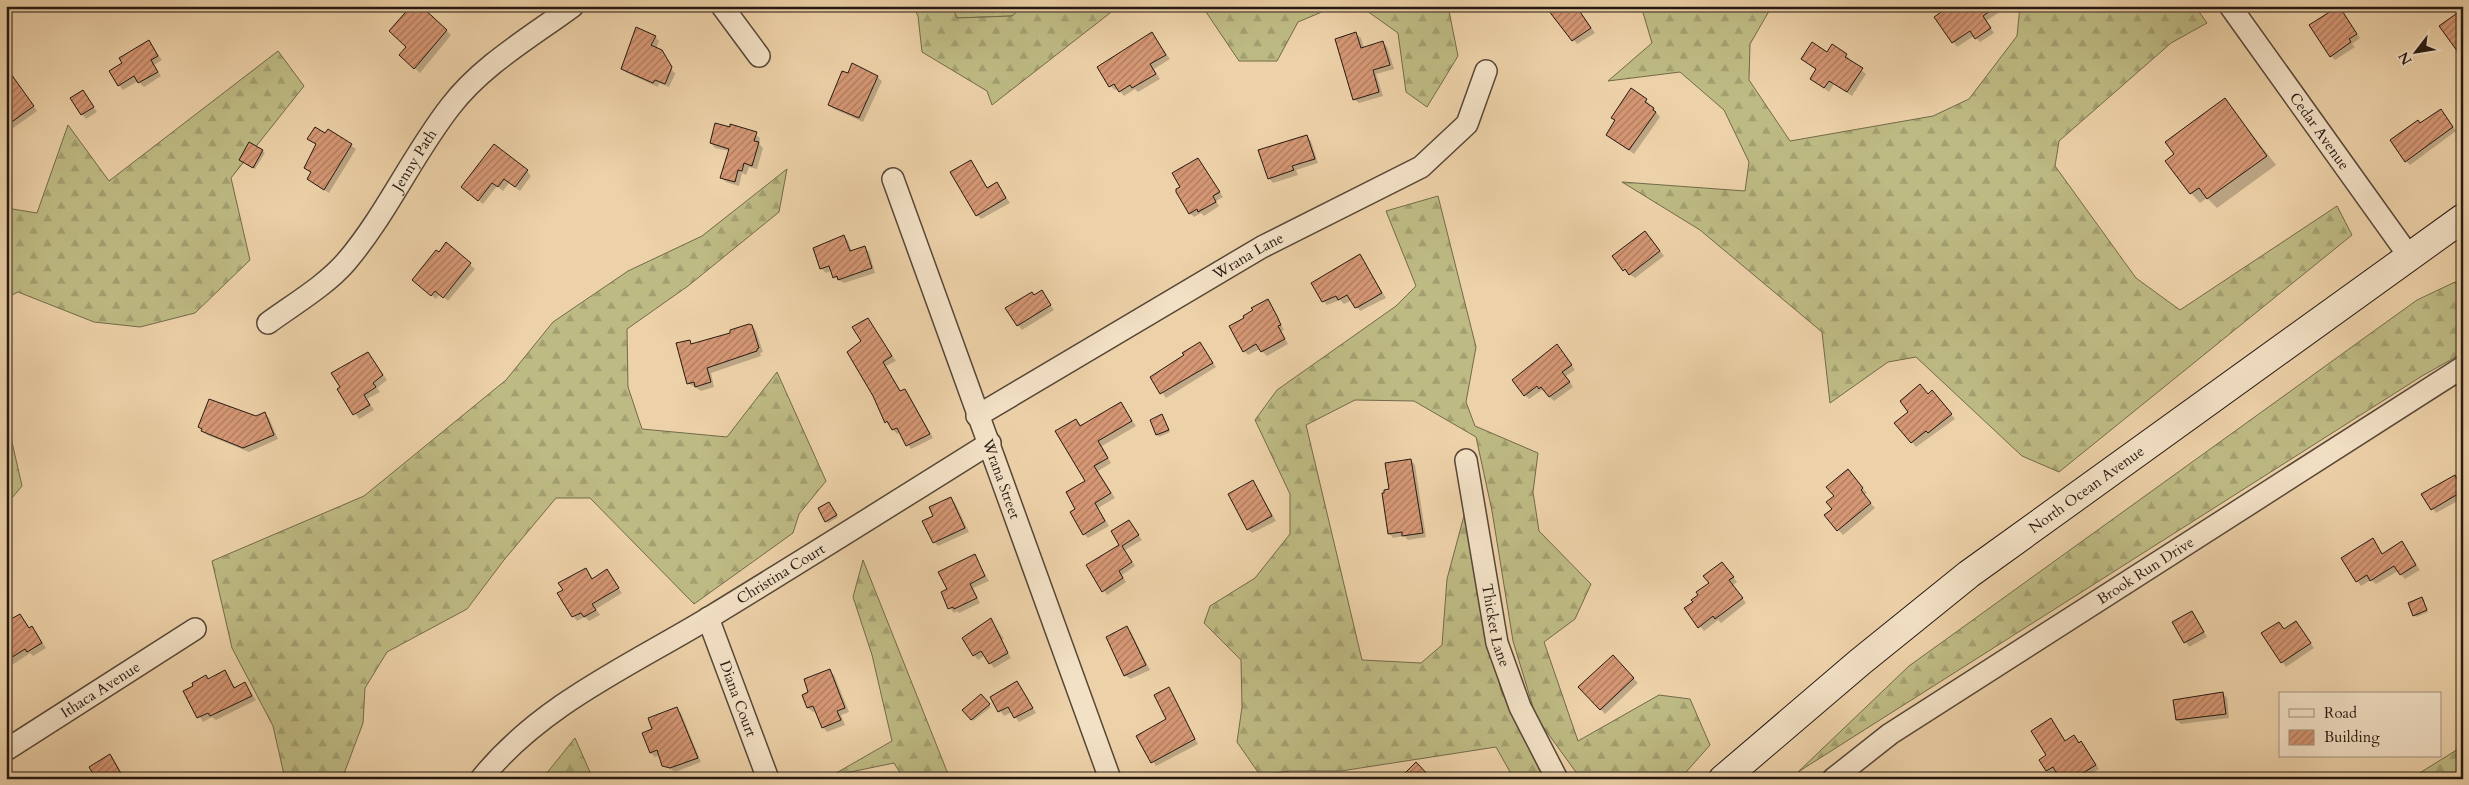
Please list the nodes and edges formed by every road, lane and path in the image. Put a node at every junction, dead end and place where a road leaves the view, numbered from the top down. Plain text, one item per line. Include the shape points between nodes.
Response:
1 (573, 6) edge
2 (722, 6) edge
3 (2230, 6) edge
4 (759, 56) dead end
5 (1486, 70) dead end
6 (893, 179) dead end
7 (2463, 218) edge
8 (2409, 256) junction
9 (268, 323) dead end
10 (2463, 367) edge
11 (977, 416) junction
12 (990, 443) junction
13 (1466, 460) dead end
14 (708, 618) junction
15 (195, 629) dead end
16 (6, 750) edge
17 (481, 779) edge
18 (768, 779) edge
19 (1110, 779) edge
20 (1557, 779) edge
21 (1723, 779) edge
22 (1833, 779) edge

1 - 9 street, Jenny Path via 489,67 451,106 378,219 345,262 320,286
2 - 4 street
3 - 8 street, Cedar Avenue
5 - 11 street, Wrana Lane via 1467,124 1421,167 1262,247
6 - 11 street, Wrana Street
7 - 8 main road, North Ocean Avenue
8 - 21 main road, North Ocean Avenue via 1969,574
10 - 22 street, Brook Run Drive via 1890,734
11 - 12 street, Wrana Street
12 - 14 street, Christina Court
12 - 19 street, Wrana Street
13 - 20 street, Thicket Lane via 1497,643 1520,707
14 - 17 street, Christina Court via 528,730
14 - 18 street, Diana Court
15 - 16 street, Ithaca Avenue

